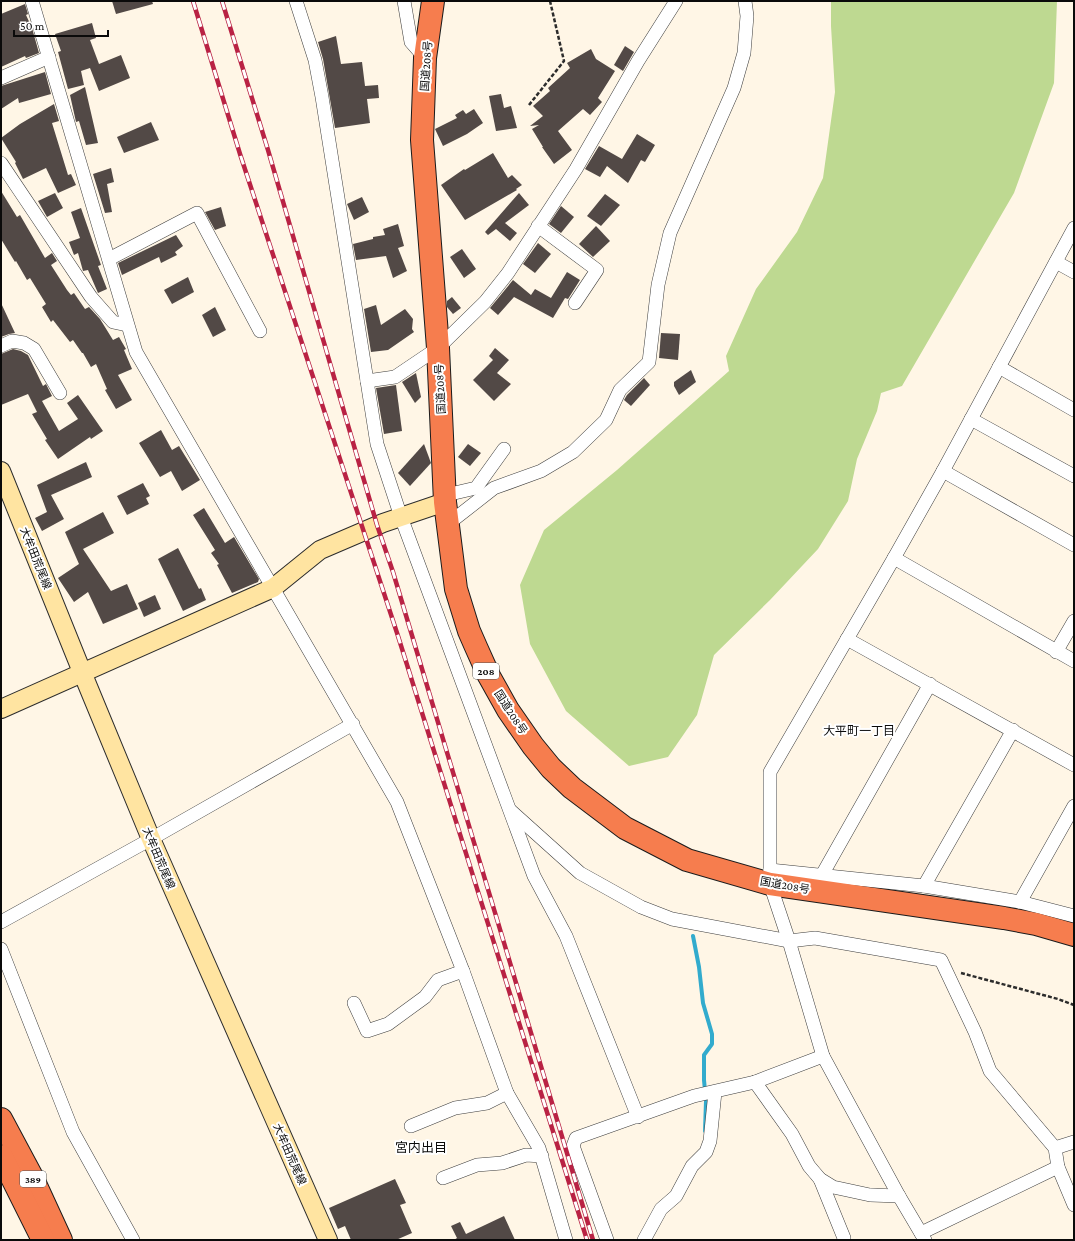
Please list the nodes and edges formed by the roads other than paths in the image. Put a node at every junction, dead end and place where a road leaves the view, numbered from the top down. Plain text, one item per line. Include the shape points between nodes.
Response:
1 (32, 1) edge
2 (296, 1) edge
3 (404, 1) edge
4 (434, 1) edge
5 (676, 1) edge
6 (745, 1) edge
7 (49, 57) junction
8 (425, 58) junction
9 (1, 78) edge
10 (1, 163) edge
11 (538, 226) junction
12 (1074, 228) edge
13 (109, 258) junction
14 (1056, 262) junction
15 (1074, 272) edge
16 (575, 303) dead end
17 (127, 325) junction
18 (260, 331) dead end
19 (1, 346) edge
20 (438, 348) junction
21 (999, 367) junction
22 (367, 382) junction
23 (60, 393) dead end
24 (1074, 410) edge
25 (971, 419) junction
26 (504, 449) dead end
27 (943, 471) junction
28 (1, 472) edge
29 (1074, 476) edge
30 (446, 499) junction
31 (401, 517) junction
32 (448, 524) junction
33 (1074, 545) edge
34 (894, 558) junction
35 (273, 588) junction
36 (1074, 621) edge
37 (847, 639) junction
38 (1056, 652) junction
39 (1074, 661) edge
40 (82, 672) junction
41 (930, 684) junction
42 (1, 708) edge
43 (353, 724) junction
44 (1013, 730) junction
45 (1074, 765) edge
46 (1074, 806) edge
47 (509, 808) junction
48 (151, 839) junction
49 (822, 875) junction
50 (770, 877) junction
51 (924, 886) junction
52 (1020, 902) junction
53 (1074, 916) edge
54 (1, 922) edge
55 (1074, 935) edge
56 (789, 941) junction
57 (1, 949) edge
58 (462, 971) junction
59 (354, 1004) dead end
60 (823, 1056) junction
61 (755, 1082) junction
62 (715, 1092) junction
63 (507, 1093) junction
64 (638, 1117) junction
65 (1, 1119) edge
66 (411, 1126) dead end
67 (1074, 1142) edge
68 (1055, 1148) junction
69 (1, 1156) edge
70 (542, 1156) junction
71 (1058, 1167) junction
72 (443, 1178) dead end
73 (820, 1180) junction
74 (899, 1196) junction
75 (1074, 1205) edge
76 (923, 1236) edge
77 (844, 1238) dead end
78 (43, 1240) edge
79 (61, 1240) edge
80 (133, 1240) edge
81 (328, 1240) edge
82 (566, 1240) edge
83 (607, 1240) edge
84 (644, 1240) edge

1 - 7 street
2 - 22 street via 317,75
3 - 8 street via 411,42
4 - 8 highway, 国道208号 / 208
5 - 11 street via 576,169
6 - 32 street via 747,16 744,53 734,88 670,233 658,285 649,362 620,390 606,420 573,452 541,471 494,488
7 - 9 street
7 - 13 street
8 - 20 highway, 国道208号 / 208 via 422,140
10 - 17 street via 90,297 113,322
11 - 16 street via 597,270
11 - 20 street via 508,273 485,302
12 - 14 street
13 - 17 street
13 - 18 street via 197,213
14 - 15 street
14 - 21 street
17 - 35 street via 136,352
19 - 23 street via 12,341 24,343 34,349
20 - 22 street via 394,377
20 - 30 highway, 国道208号 / 208
21 - 24 street
21 - 25 street
22 - 31 street via 377,444
25 - 27 street
25 - 29 street
26 - 30 street via 476,488
27 - 33 street
27 - 34 street
28 - 40 main road, 大牟田荒尾線
30 - 31 main road
30 - 32 highway, 国道208号 / 208
31 - 35 main road via 320,550
31 - 47 street
32 - 50 highway, 国道208号 / 208 via 456,589 476,647 508,710 551,768 597,808 625,828 687,860 721,870
34 - 37 street
34 - 38 street
35 - 40 main road
35 - 43 street
36 - 38 street
37 - 41 street
37 - 50 street via 770,772
38 - 39 street
40 - 42 main road
40 - 48 main road, 大牟田荒尾線
41 - 44 street
41 - 49 street
43 - 48 street
43 - 58 street via 397,802
44 - 45 street
44 - 51 street
46 - 52 street
47 - 56 street via 580,873 641,907 672,919
47 - 64 street via 534,876 566,936
48 - 54 street
48 - 81 main road, 大牟田荒尾線
49 - 50 street
49 - 51 street
50 - 55 highway, 国道208号 / 208 via 1036,924
50 - 56 street
51 - 52 street
52 - 53 street
56 - 60 street
56 - 68 street via 815,938 941,960 975,1032 990,1071
57 - 80 street via 73,1132
58 - 59 street via 438,980 426,997 388,1024 367,1030
58 - 63 street
60 - 61 street
60 - 74 street
61 - 62 street
61 - 73 street via 792,1134 809,1166
62 - 64 street via 694,1096
62 - 84 street via 710,1140 706,1152 692,1166 676,1196 662,1209
63 - 66 street via 487,1104 454,1108
63 - 70 street
64 - 83 street via 576,1138 573,1146
65 - 79 highway, 389 via 32,1177
67 - 68 street
68 - 71 street
69 - 78 highway, 389
70 - 72 street via 526,1154 502,1163 477,1165
70 - 82 street
71 - 75 street
71 - 76 street
73 - 74 street via 833,1187 870,1195
73 - 77 street
74 - 76 street

